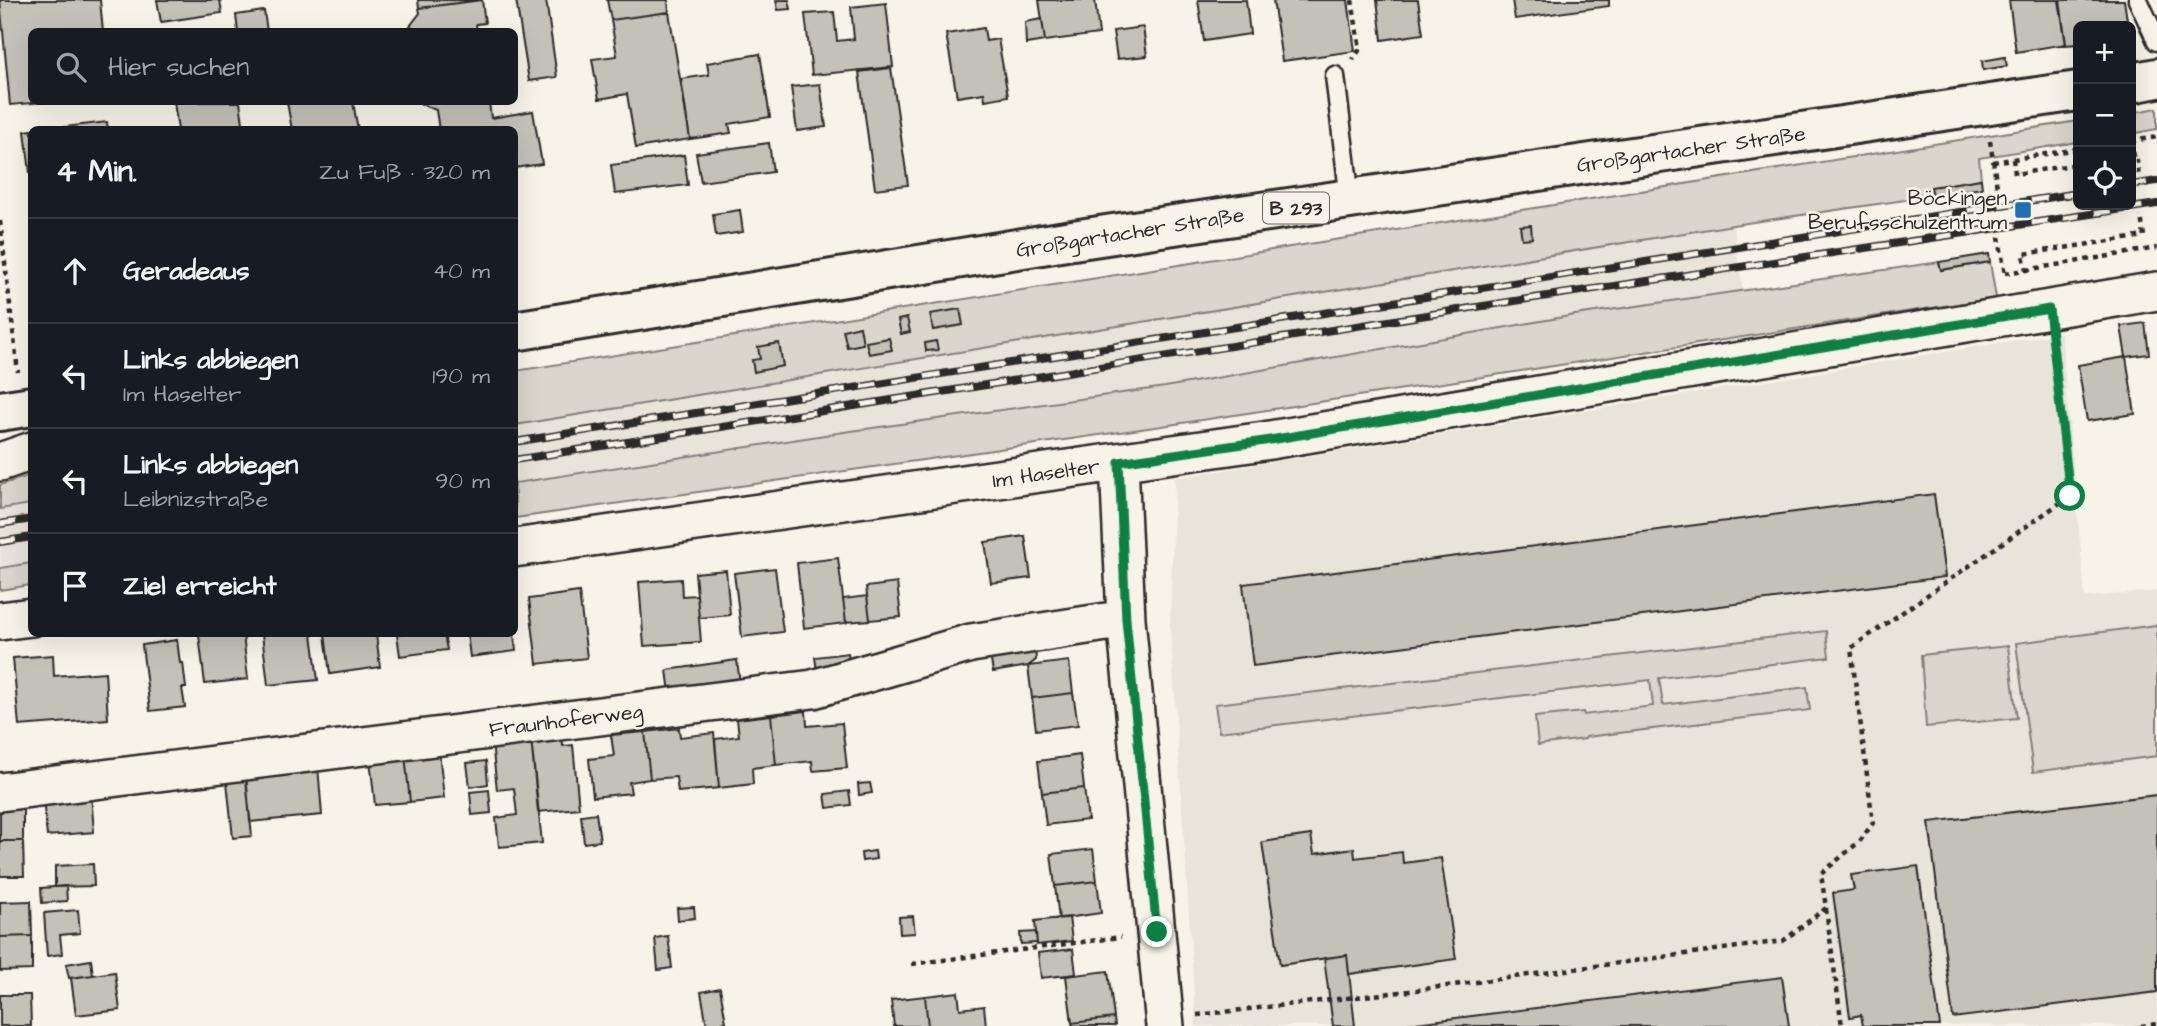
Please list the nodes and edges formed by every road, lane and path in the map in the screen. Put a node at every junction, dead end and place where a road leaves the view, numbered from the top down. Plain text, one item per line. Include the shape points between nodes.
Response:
1 (1352, 0) edge
2 (2138, 0) edge
3 (2157, 41) edge
4 (1335, 76) joint
5 (2157, 78) edge
6 (2136, 82) edge
7 (2073, 92) edge
8 (1989, 130) dead end
9 (2157, 137) edge
10 (2136, 140) edge
11 (2073, 150) edge
12 (2136, 154) edge
13 (2013, 159) junction
14 (1993, 162) junction
15 (2073, 164) edge
16 (2139, 178) dead end
17 (1350, 200) junction
18 (1999, 200) dead end
19 (2141, 216) dead end
20 (0, 221) edge
21 (1999, 237) dead end
22 (2157, 248) edge
23 (2025, 270) junction
24 (2157, 291) edge
25 (2049, 309) junction
26 (518, 330) edge
27 (18, 408) edge
28 (28, 452) edge
29 (0, 462) edge
30 (1119, 462) junction
31 (518, 547) edge
32 (28, 618) edge
33 (1126, 620) junction
34 (0, 621) edge
35 (0, 792) edge
36 (1826, 908) junction
37 (1157, 932) junction
38 (912, 964) dead end
39 (1165, 1022) edge
40 (2157, 1024) edge
41 (1842, 1026) edge
42 (2141, 1026) edge

1 - 4 path via 1360,49 1349,68
2 - 3 lane
4 - 17 lane
5 - 6 main road
7 - 17 main road, Großgartacher Straße / B 293
8 - 14 path
9 - 10 path
11 - 13 path
12 - 16 path
13 - 14 path
13 - 15 path via 2015,174
14 - 18 path
17 - 26 main road, Großgartacher Straße / B 293
19 - 23 path via 2144,236 2023,254
20 - 27 path
21 - 23 path via 2005,275
22 - 23 path
24 - 25 street, Im Haselter
25 - 30 street, Im Haselter
25 - 36 path via 2070,496 1852,648 1872,823 1860,841 1821,874
28 - 29 street
30 - 31 street, Im Haselter
30 - 33 street
32 - 34 street
33 - 35 street, Fraunhoferweg via 971,643 813,689
33 - 37 street
36 - 39 path via 1783,941
36 - 41 path
37 - 38 path
37 - 39 street
40 - 42 path

